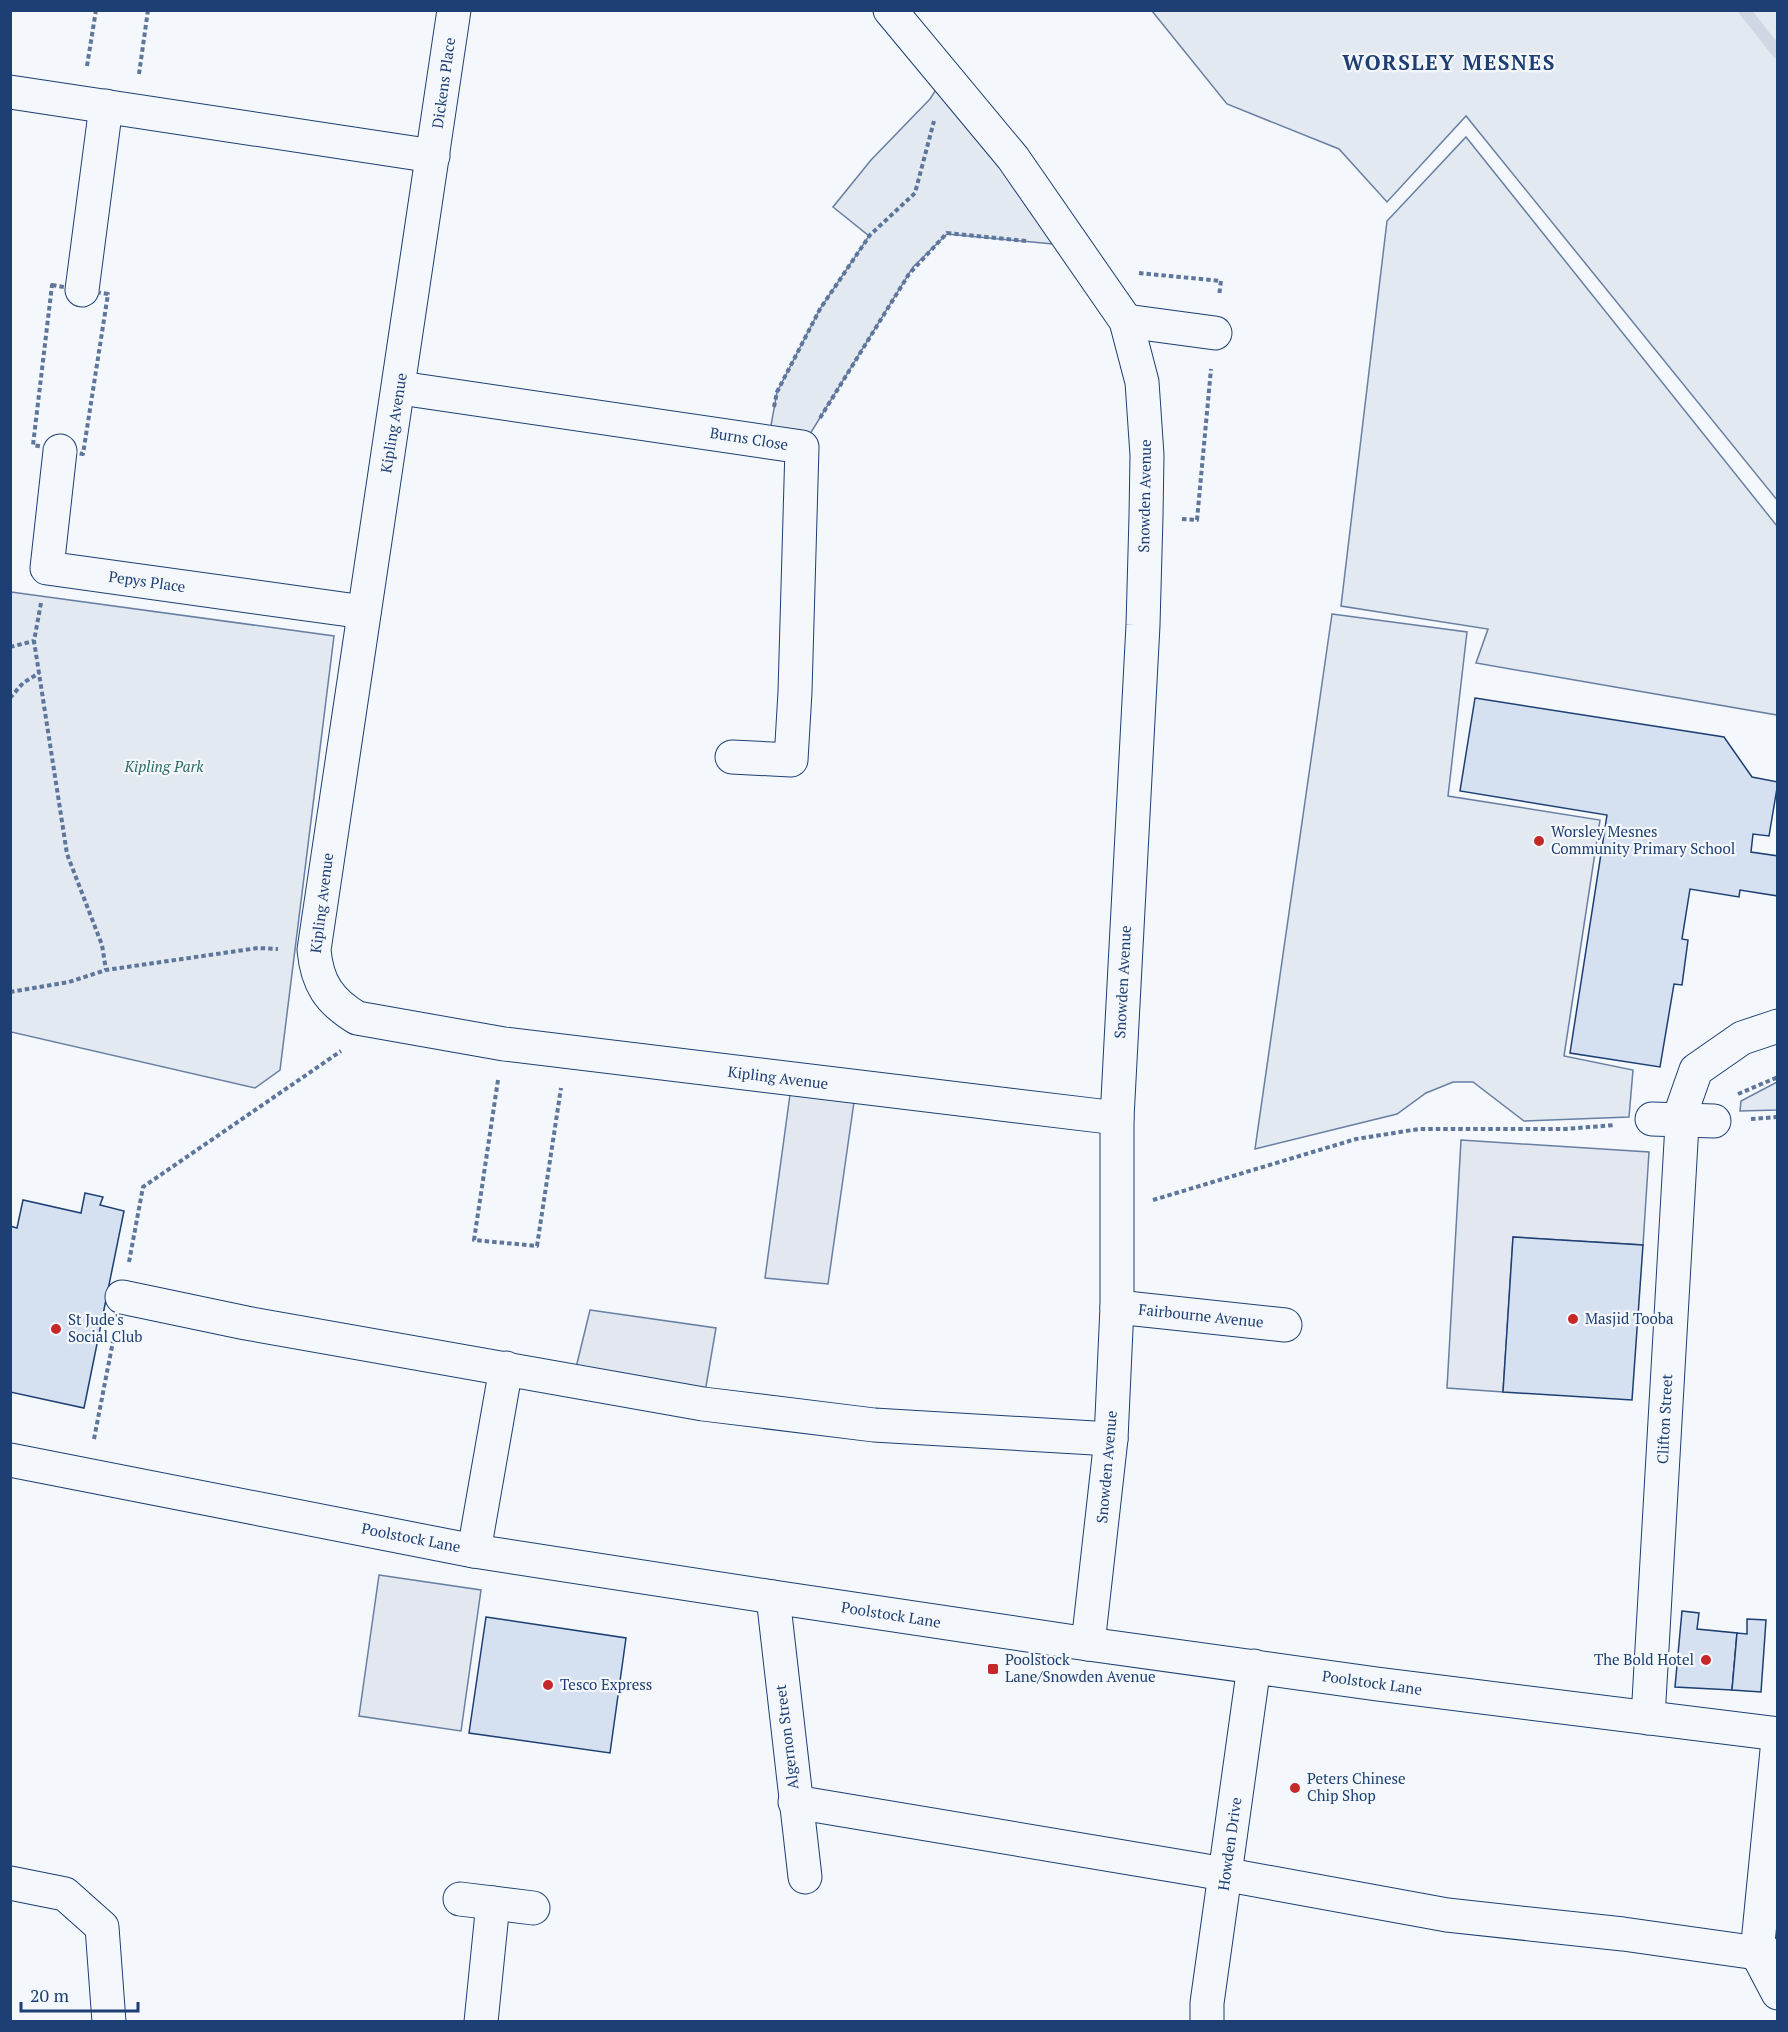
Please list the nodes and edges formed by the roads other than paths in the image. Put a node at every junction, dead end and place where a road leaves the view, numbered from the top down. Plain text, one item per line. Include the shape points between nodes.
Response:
1 (454, 10) edge
2 (890, 10) edge
3 (10, 92) edge
4 (107, 106) junction
5 (433, 156) junction
6 (82, 290) road end
7 (1126, 321) junction
8 (1215, 333) road end
9 (400, 388) junction
10 (60, 450) road end
11 (364, 612) junction
12 (732, 757) dead end
13 (1778, 1026) edge
14 (1117, 1118) junction
15 (122, 1298) road end
16 (1117, 1307) junction
17 (1285, 1325) dead end
18 (506, 1368) junction
19 (1111, 1439) junction
20 (10, 1460) edge
21 (474, 1551) junction
22 (773, 1597) junction
23 (1088, 1644) junction
24 (1254, 1666) junction
25 (1648, 1718) junction
26 (1778, 1734) edge
27 (1778, 1740) edge
28 (795, 1802) junction
29 (1226, 1875) junction
30 (805, 1877) dead end
31 (10, 1883) edge
32 (460, 1899) dead end
33 (493, 1903) junction
34 (533, 1908) dead end
35 (1767, 1954) edge
36 (1778, 1993) edge
37 (109, 2022) edge
38 (481, 2022) edge
39 (1207, 2022) edge

1 - 5 street, Dickens Place
2 - 7 street, Snowden Avenue via 1013,158
3 - 4 street
4 - 5 street
4 - 6 street
5 - 9 street, Kipling Avenue
7 - 8 street
7 - 14 street, Snowden Avenue via 1142,382 1147,455 1143,625
9 - 11 street, Kipling Avenue
9 - 12 street, Burns Close via 802,447 791,760
10 - 11 street, Pepys Place via 47,568
11 - 14 street, Kipling Avenue via 314,950 316,971 337,1006 357,1018 504,1044
13 - 25 street, Clifton Street via 1742,1038 1696,1070 1683,1107
14 - 16 street, Snowden Avenue
15 - 18 street
16 - 17 street, Fairbourne Avenue
16 - 19 street, Snowden Avenue
18 - 19 street via 704,1404 874,1425
18 - 21 street
19 - 23 street, Snowden Avenue
20 - 21 street, Poolstock Lane
21 - 22 street, Poolstock Lane
22 - 23 street, Poolstock Lane
22 - 28 street, Algernon Street
23 - 24 street, Poolstock Lane
24 - 25 street, Poolstock Lane
24 - 29 street, Howden Drive
25 - 26 street, Poolstock Lane
27 - 35 street
28 - 29 street
28 - 30 street, Algernon Street
29 - 35 street via 1447,1915
29 - 39 street, Howden Drive
31 - 37 street via 65,1894 102,1927
32 - 33 street
33 - 34 street
33 - 38 street
35 - 36 street

